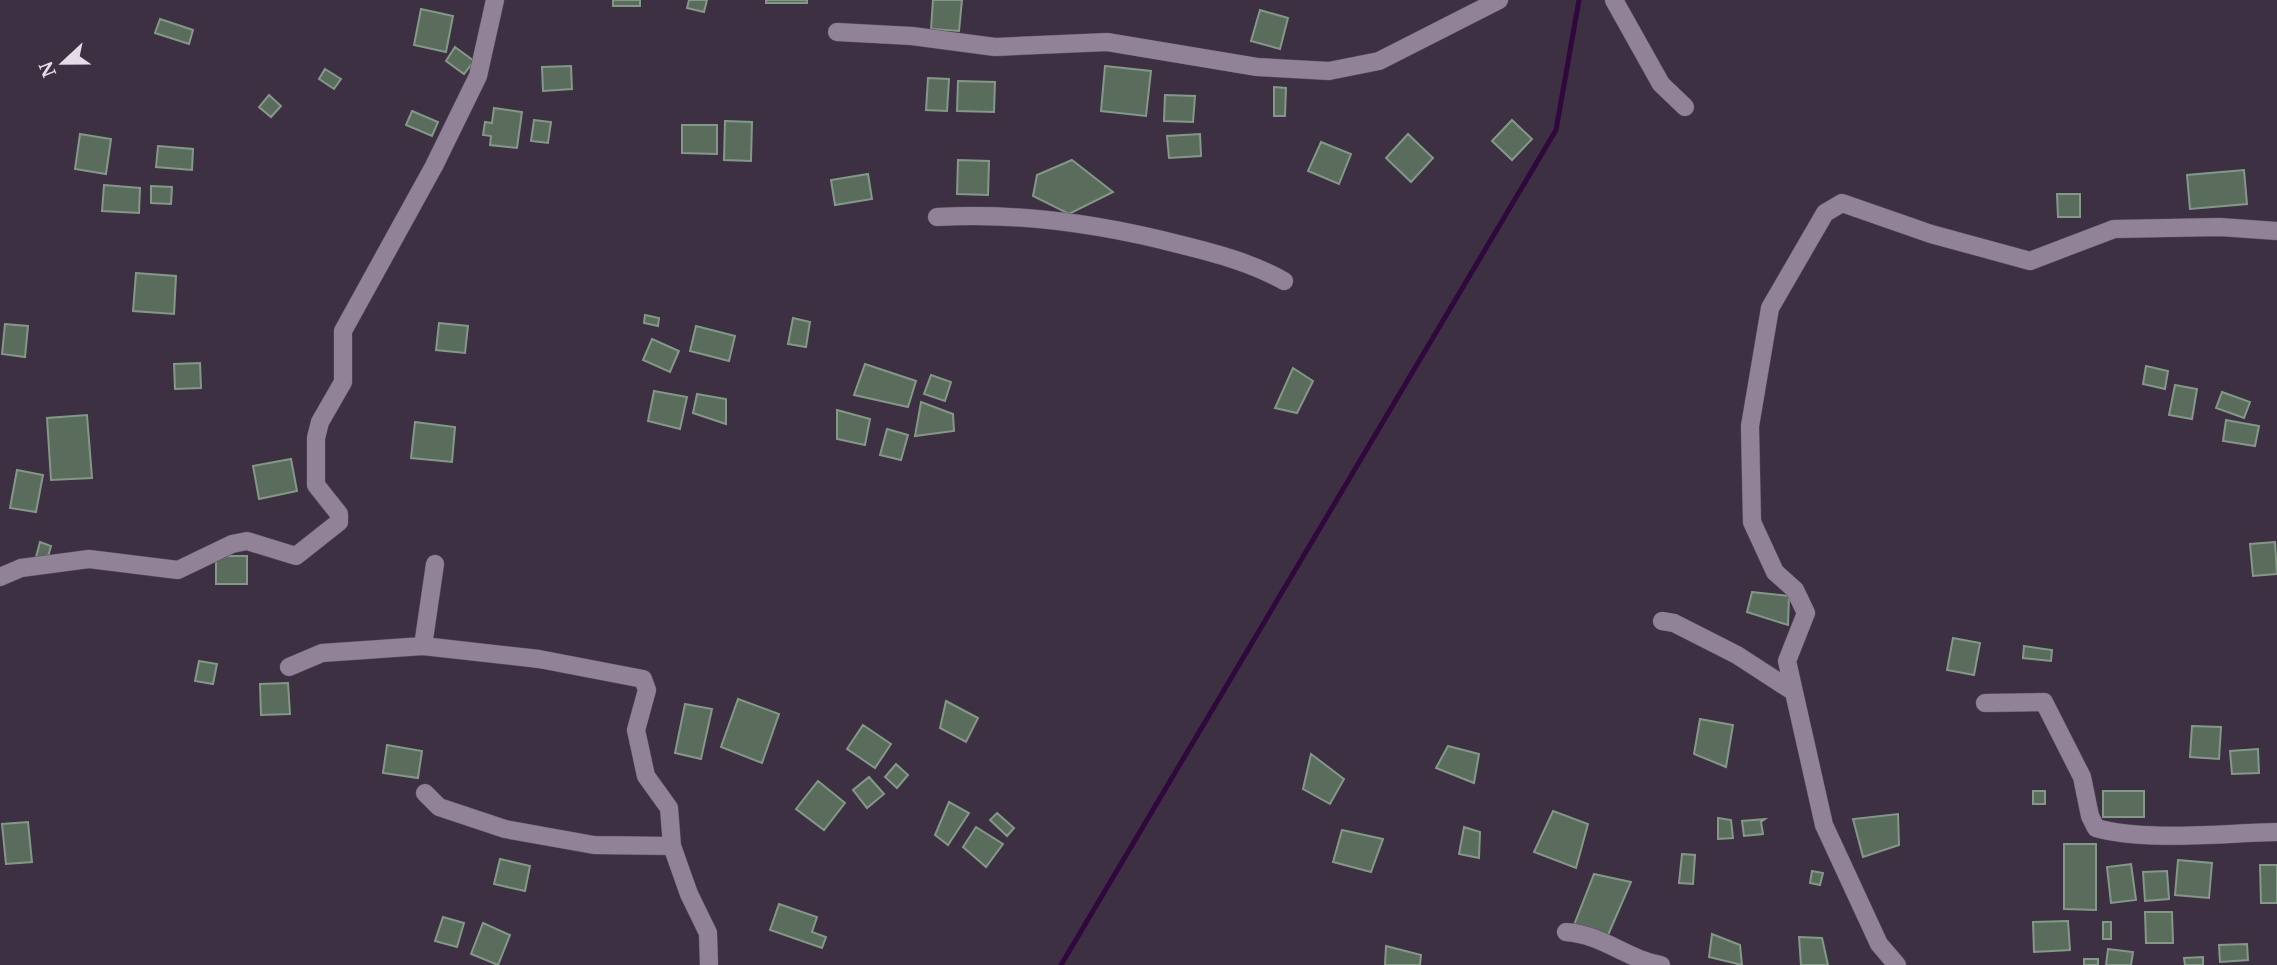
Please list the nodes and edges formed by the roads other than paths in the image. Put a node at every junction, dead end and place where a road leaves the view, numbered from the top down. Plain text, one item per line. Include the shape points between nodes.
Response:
1 (495, 0) edge
2 (1499, 0) edge
3 (1614, 0) edge
4 (837, 32) dead end
5 (1685, 107) dead end
6 (937, 217) dead end
7 (2277, 231) edge
8 (1284, 281) dead end
9 (435, 564) dead end
10 (0, 577) edge
11 (1662, 621) dead end
12 (423, 646) junction
13 (289, 667) dead end
14 (1794, 692) junction
15 (1985, 702) dead end
16 (425, 793) dead end
17 (2277, 832) edge
18 (672, 846) junction
19 (1566, 932) dead end
20 (709, 965) edge
21 (1661, 965) edge
22 (1897, 965) edge

1 - 10 street via 478,76 343,331 343,382 316,438 316,485 339,514 339,522 296,556 247,541 178,570 89,559 21,568
2 - 4 street via 1379,61 1329,71 1257,67 1107,41 995,47
3 - 5 street via 1661,84
6 - 8 street via 985,214 1116,228 1230,257
7 - 14 street via 2114,229 2030,261 1842,203 1825,212 1770,308 1750,426 1752,522 1775,572 1795,590 1806,613 1787,661
9 - 12 street
11 - 14 street via 1737,655
12 - 13 street via 322,653
12 - 18 street via 539,659 643,679 648,690 636,730 646,776 669,808
14 - 22 street via 1824,825 1879,944
15 - 17 street via 2044,702 2082,776 2096,828 2179,835
16 - 18 street via 439,807 505,829 594,845
18 - 20 street via 708,933
19 - 21 street via 1589,934

